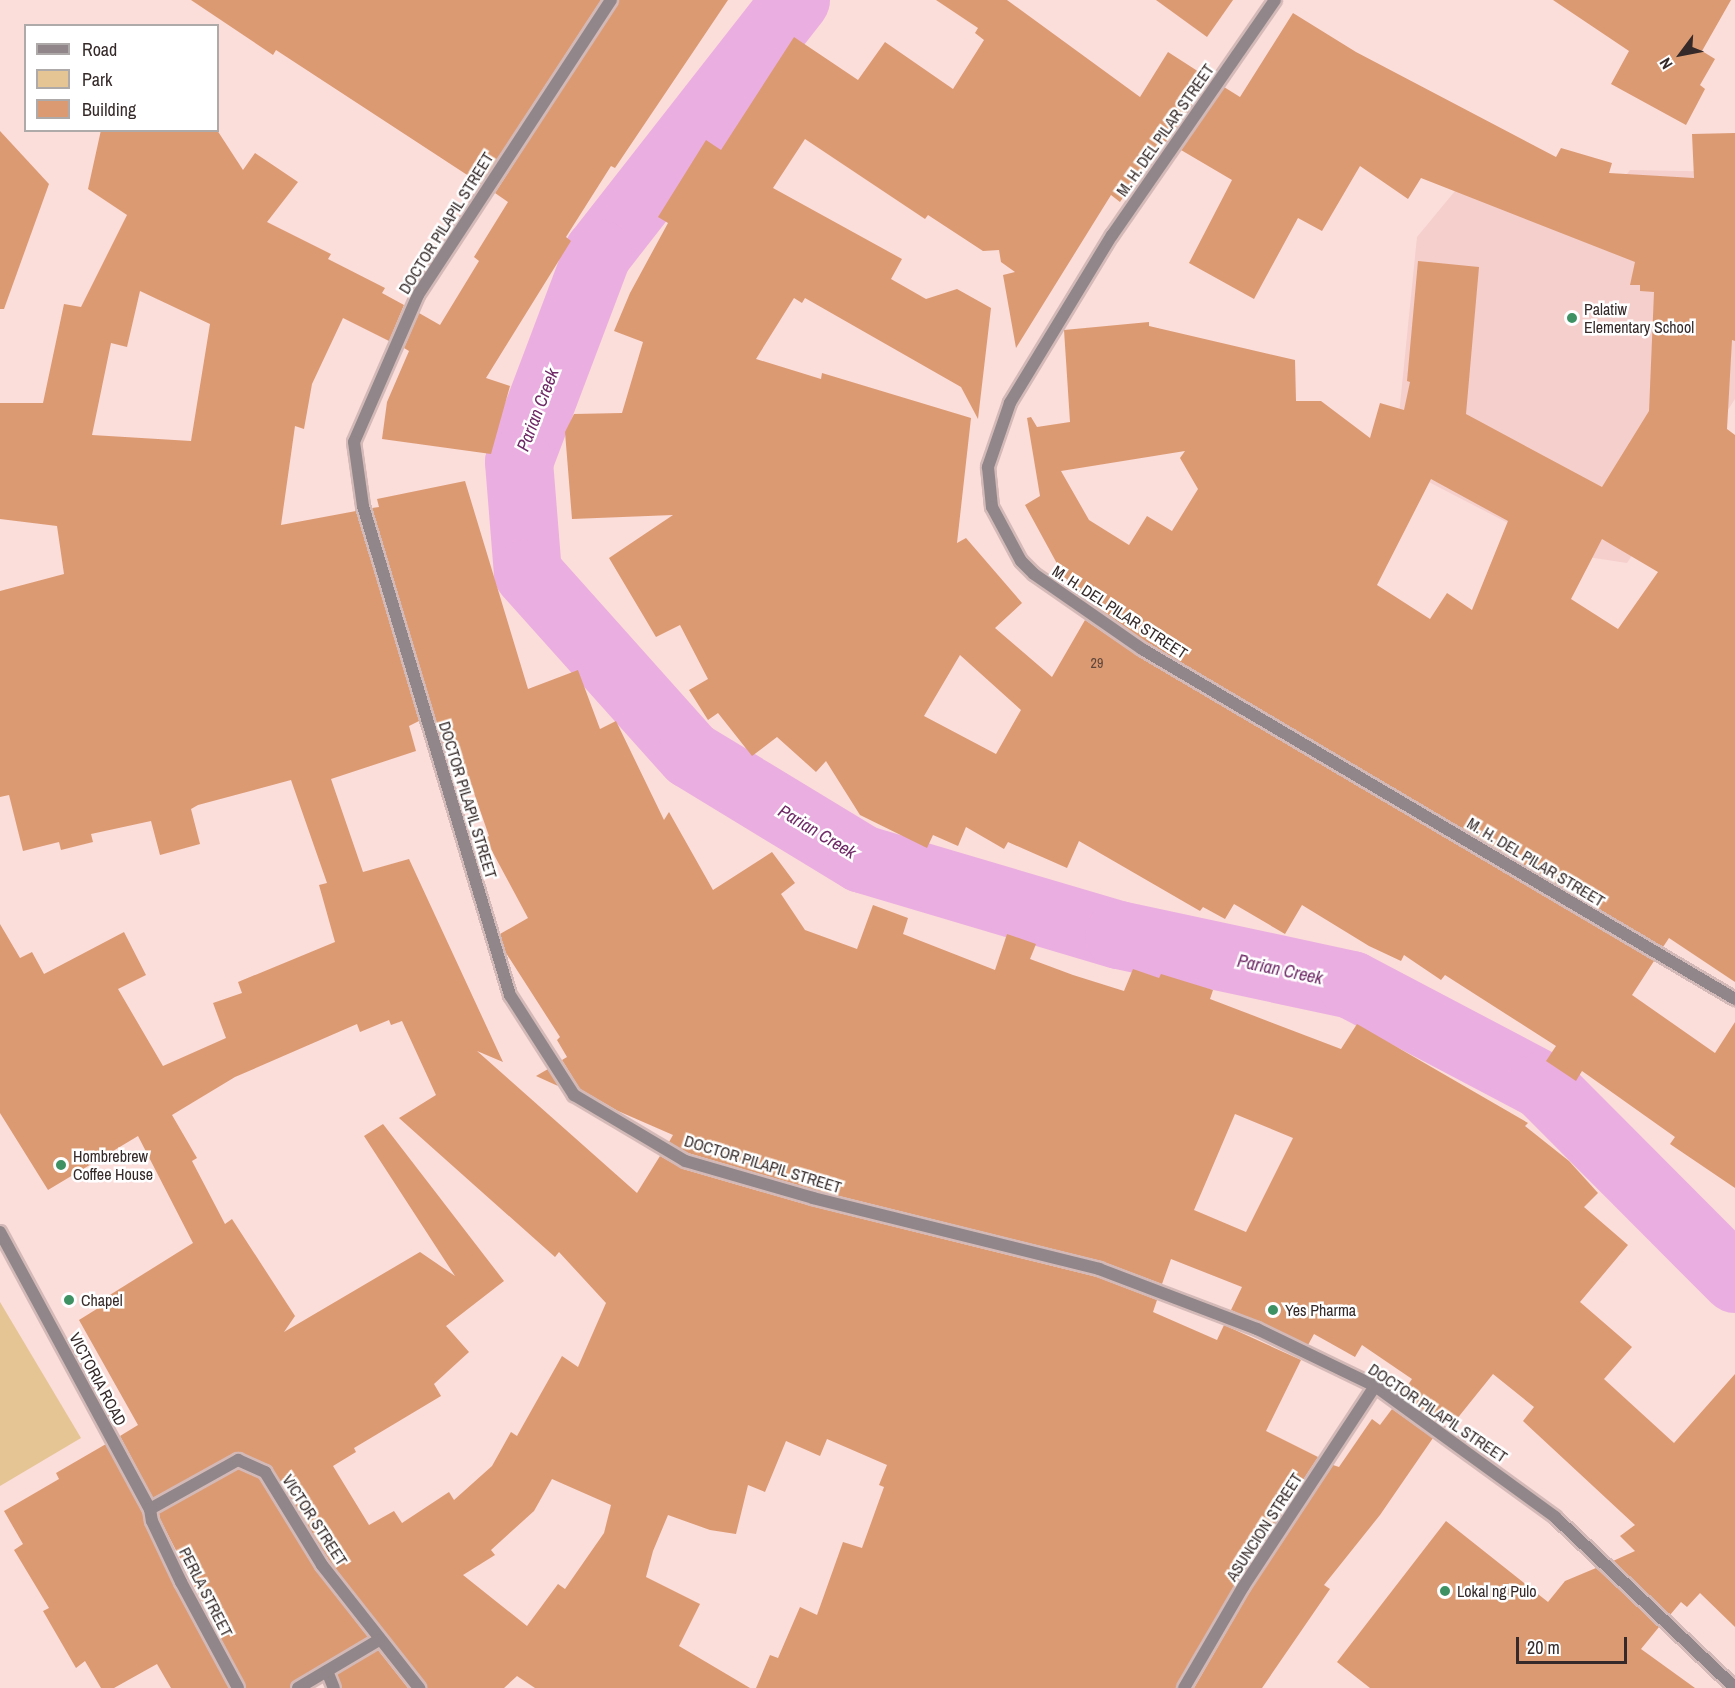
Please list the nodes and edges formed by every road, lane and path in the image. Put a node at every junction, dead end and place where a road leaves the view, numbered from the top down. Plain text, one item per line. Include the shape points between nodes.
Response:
1 (612, 0) edge
2 (1275, 0) edge
3 (1735, 999) edge
4 (0, 1232) edge
5 (1375, 1386) junction
6 (150, 1509) junction
7 (379, 1640) junction
8 (327, 1671) junction
9 (238, 1688) edge
10 (298, 1688) edge
11 (334, 1688) edge
12 (419, 1688) edge
13 (1184, 1688) edge
14 (1735, 1688) edge

1 - 5 street, DOCTOR PILAPIL STREET via 418,295 354,442 363,506 510,995 574,1095 685,1161 813,1198 1099,1269 1257,1329
2 - 3 street, M. H. DEL PILAR STREET via 1112,235 1010,403 988,467 992,507 1021,561 1034,574 1142,649
4 - 6 street, VICTORIA ROAD
5 - 13 street, ASUNCION STREET via 1243,1587
5 - 14 street, DOCTOR PILAPIL STREET via 1555,1517
6 - 7 street, VICTOR STREET via 238,1460 264,1472 322,1565
6 - 9 street, PERLA STREET via 167,1552
7 - 8 street
7 - 12 street, VICTOR STREET
8 - 10 street
8 - 11 street

